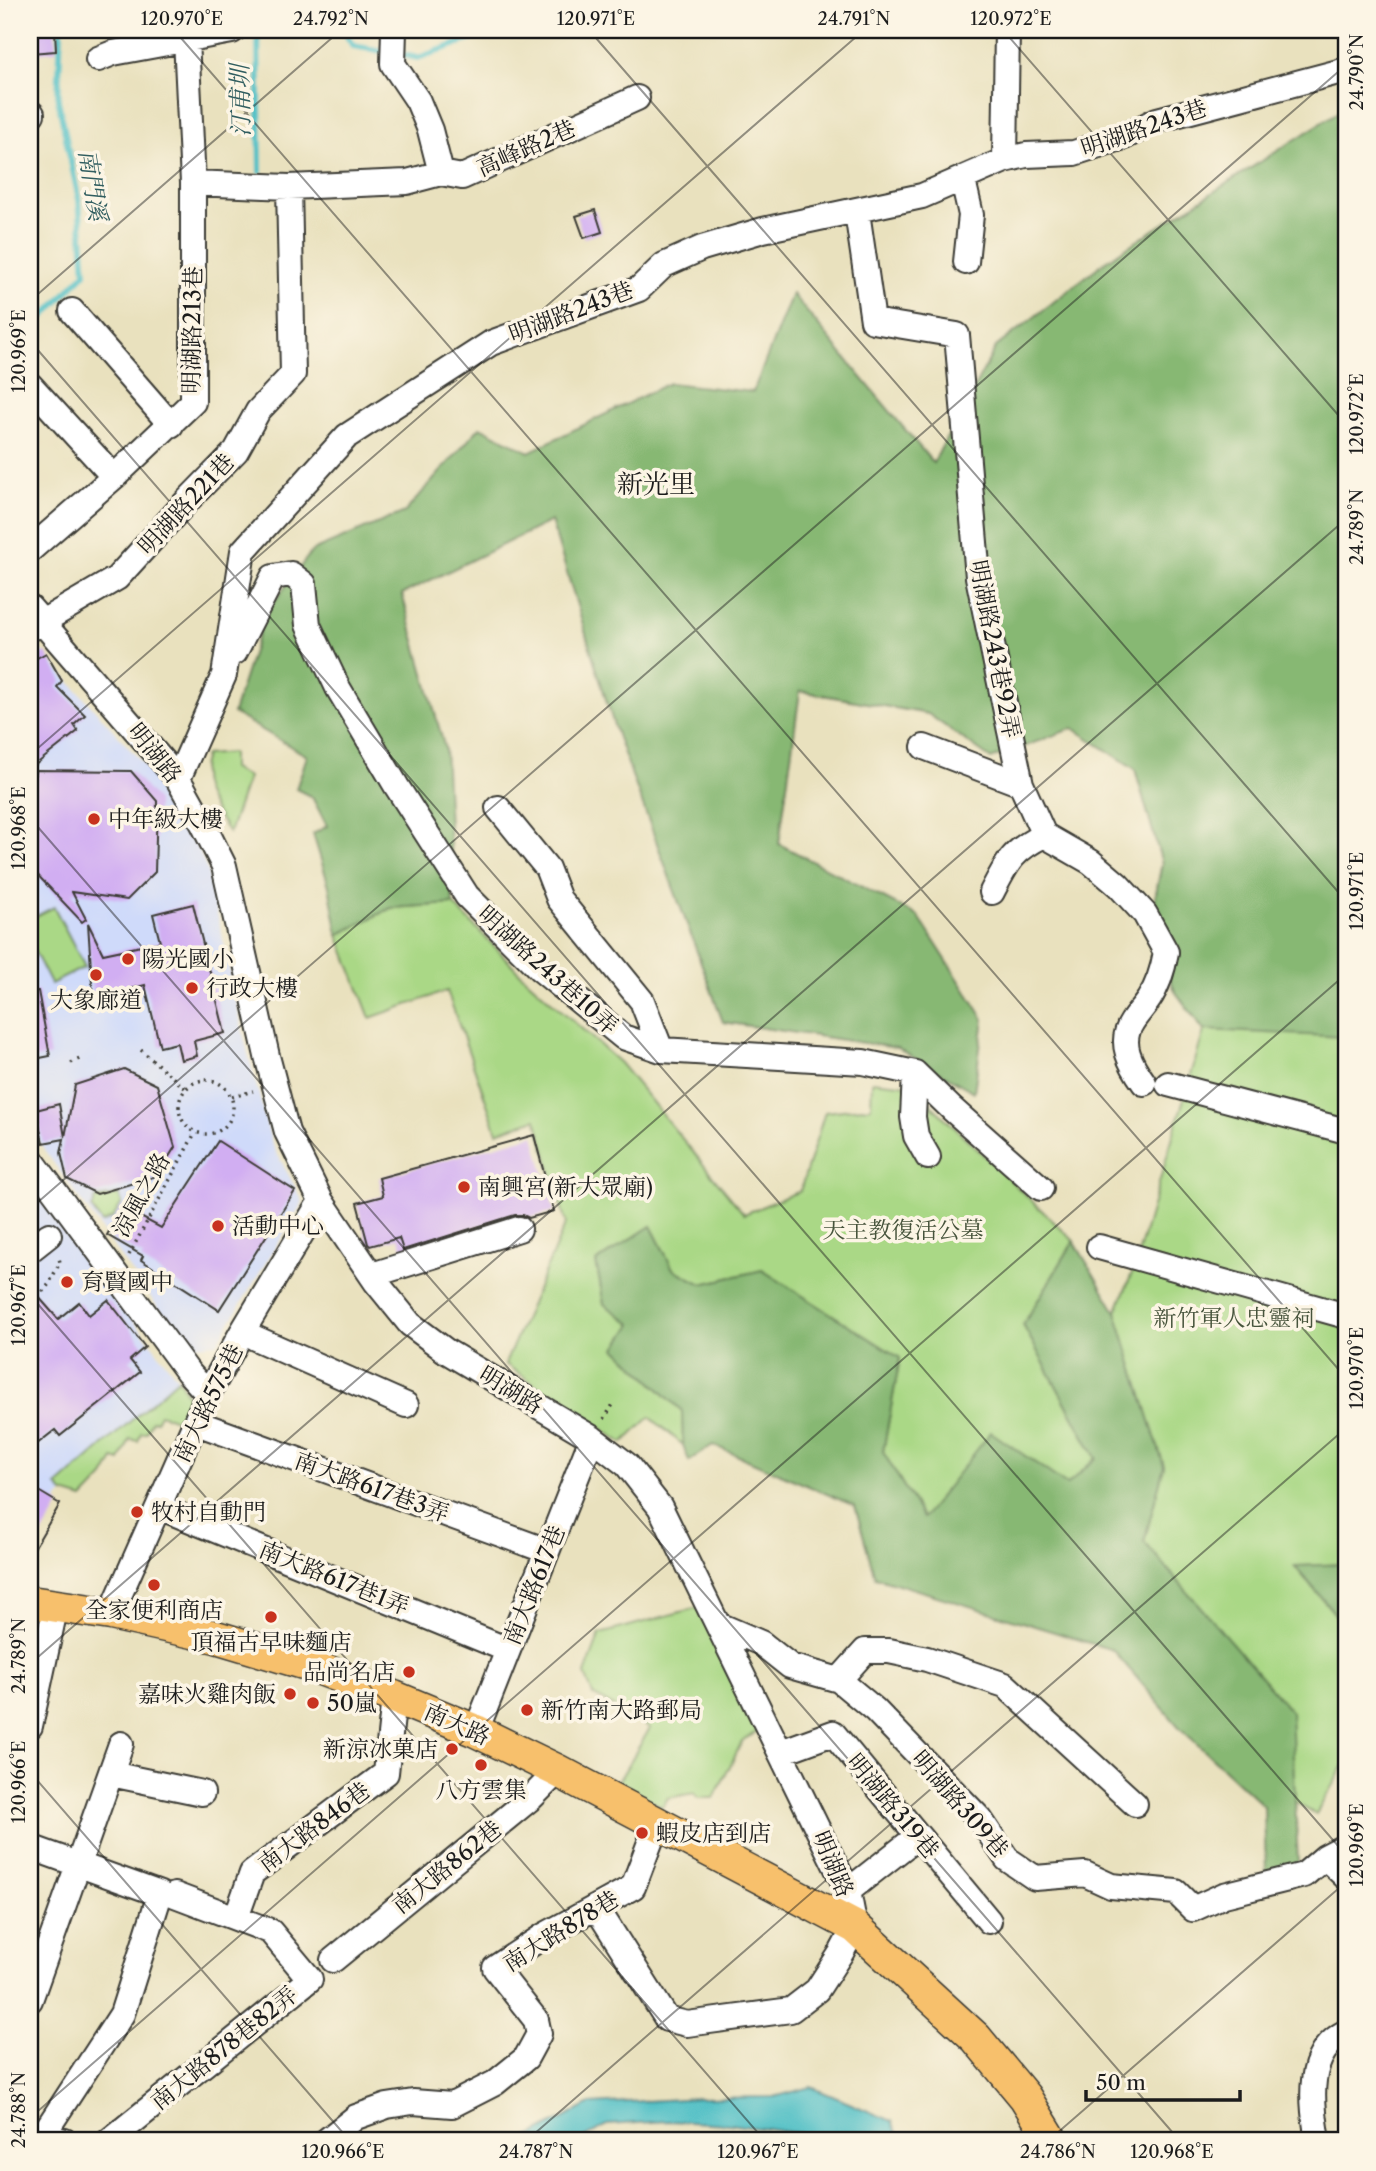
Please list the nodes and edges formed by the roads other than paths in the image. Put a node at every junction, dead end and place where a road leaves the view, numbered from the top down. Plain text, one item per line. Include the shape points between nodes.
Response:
1 (1007, 30) edge
2 (232, 31) edge
3 (394, 35) edge
4 (186, 39) junction
5 (98, 59) dead end
6 (1346, 70) edge
7 (637, 98) dead end
8 (1005, 160) junction
9 (441, 173) junction
10 (963, 180) junction
11 (193, 183) junction
12 (289, 187) junction
13 (857, 212) junction
14 (966, 262) dead end
15 (72, 312) dead end
16 (30, 385) edge
17 (171, 425) junction
18 (114, 477) junction
19 (30, 550) edge
20 (34, 619) edge
21 (224, 675) junction
22 (924, 747) dead end
23 (178, 779) junction
24 (1021, 784) junction
25 (498, 808) dead end
26 (1044, 835) junction
27 (992, 892) dead end
28 (661, 1050) junction
29 (915, 1073) junction
30 (1346, 1131) edge
31 (928, 1157) dead end
32 (30, 1158) edge
33 (1041, 1188) dead end
34 (321, 1201) junction
35 (519, 1229) dead end
36 (1099, 1247) dead end
37 (372, 1275) junction
38 (1346, 1316) edge
39 (255, 1338) dead end
40 (208, 1394) junction
41 (406, 1405) dead end
42 (197, 1423) junction
43 (592, 1438) junction
44 (159, 1507) junction
45 (547, 1551) junction
46 (43, 1603) edge
47 (111, 1614) junction
48 (719, 1625) junction
49 (508, 1650) junction
50 (839, 1680) junction
51 (394, 1696) junction
52 (30, 1726) edge
53 (476, 1731) junction
54 (121, 1744) dead end
55 (781, 1752) junction
56 (558, 1771) junction
57 (111, 1774) junction
58 (202, 1793) dead end
59 (1135, 1804) dead end
60 (657, 1825) junction
61 (918, 1836) junction
62 (30, 1847) edge
63 (1336, 1852) edge
64 (78, 1864) junction
65 (1346, 1877) edge
66 (848, 1891) junction
67 (175, 1895) dead end
68 (596, 1907) junction
69 (236, 1918) junction
70 (989, 1921) dead end
71 (855, 1927) junction
72 (333, 1960) dead end
73 (30, 2000) edge
74 (1346, 2032) edge
75 (44, 2138) edge
76 (109, 2141) edge
77 (326, 2141) edge
78 (1052, 2141) edge
79 (1318, 2141) edge

1 - 8 street
2 - 4 street
3 - 9 street via 393,64 418,101
4 - 5 street
4 - 11 street, 明湖路213巷
6 - 8 street, 明湖路243巷 via 1157,120 1124,137 1074,153
7 - 9 street, 高峰路2巷 via 462,177
8 - 10 street, 明湖路243巷
9 - 12 street, 高峰路2巷 via 407,182
10 - 13 street, 明湖路243巷
10 - 14 street via 971,215
11 - 12 street, 高峰路2巷
11 - 17 street, 明湖路213巷 via 193,402
12 - 20 street, 明湖路221巷 via 293,374 258,411 236,451 117,579
13 - 21 street, 明湖路243巷 via 763,230 689,254 664,265 639,289 491,342 347,436 243,551
13 - 24 street, 明湖路243巷92弄 via 873,321 957,335 978,577
15 - 17 street
16 - 18 street
17 - 18 street, 明湖路213巷
18 - 19 street, 明湖路213巷
20 - 23 street, 明湖路 via 59,640
21 - 23 street, 明湖路243巷
21 - 28 street, 明湖路243巷10弄 via 273,577 291,574 304,584 307,625 338,688 467,896 540,969 623,1037
22 - 24 street
23 - 34 street, 明湖路 via 223,866 287,1132
24 - 26 street, 明湖路243巷92弄
25 - 28 street via 547,868 558,899 642,1001
26 - 27 street via 1022,846 1008,860
26 - 30 street via 1091,862 1118,885 1145,914 1166,952 1161,977 1130,1025 1126,1048 1130,1064 1156,1084
28 - 29 street, 明湖路243巷10弄 via 863,1062
29 - 31 street via 916,1136
29 - 33 street
32 - 40 street
34 - 37 street, 明湖路
34 - 40 street, 南大路575巷
35 - 37 street
36 - 38 street
37 - 43 street, 明湖路 via 410,1324 446,1351
39 - 41 street
40 - 42 street, 南大路575巷
42 - 44 street, 南大路575巷
42 - 45 street, 南大路617巷3弄
43 - 45 street, 南大路617巷
43 - 48 street, 明湖路 via 627,1465 660,1507
44 - 47 street, 南大路575巷
44 - 49 street, 南大路617巷1弄
45 - 49 street, 南大路617巷
46 - 47 main road, 南大路
46 - 52 street
47 - 51 main road, 南大路 via 216,1637
48 - 50 street, 明湖路309巷 via 761,1643 790,1666
48 - 55 street, 明湖路
49 - 53 street, 南大路617巷
50 - 59 street via 865,1651 889,1651 927,1658 1005,1685
50 - 63 street, 明湖路309巷 via 875,1710 980,1819 1007,1859 1035,1878 1085,1874 1111,1886 1176,1892 1194,1909 1224,1895 1304,1875
51 - 53 main road, 南大路
51 - 69 street, 南大路846巷 via 386,1773 252,1873
53 - 56 main road, 南大路
54 - 57 street
55 - 61 street, 明湖路319巷 via 833,1733
55 - 66 street, 明湖路
56 - 60 main road, 南大路
56 - 72 street, 南大路862巷
57 - 58 street
57 - 64 street
60 - 68 street, 南大路878巷 via 633,1887
60 - 71 main road, 南大路
61 - 66 street
61 - 70 street, 明湖路319巷
62 - 64 street
63 - 65 street
64 - 73 street
64 - 75 street via 160,1894 122,2014
66 - 71 street, 明湖路
67 - 69 street, 南大路878巷82弄
68 - 71 street via 667,2020 687,2024 791,2010 817,1990
68 - 77 street, 南大路878巷 via 495,1968 536,2020 538,2034 526,2059 495,2083 452,2105 413,2102 387,2106 356,2118
69 - 76 street, 南大路878巷82弄 via 270,1931 310,1979
71 - 78 main road, 明湖路 via 976,2038 1025,2096
74 - 79 street via 1324,2051 1313,2078

